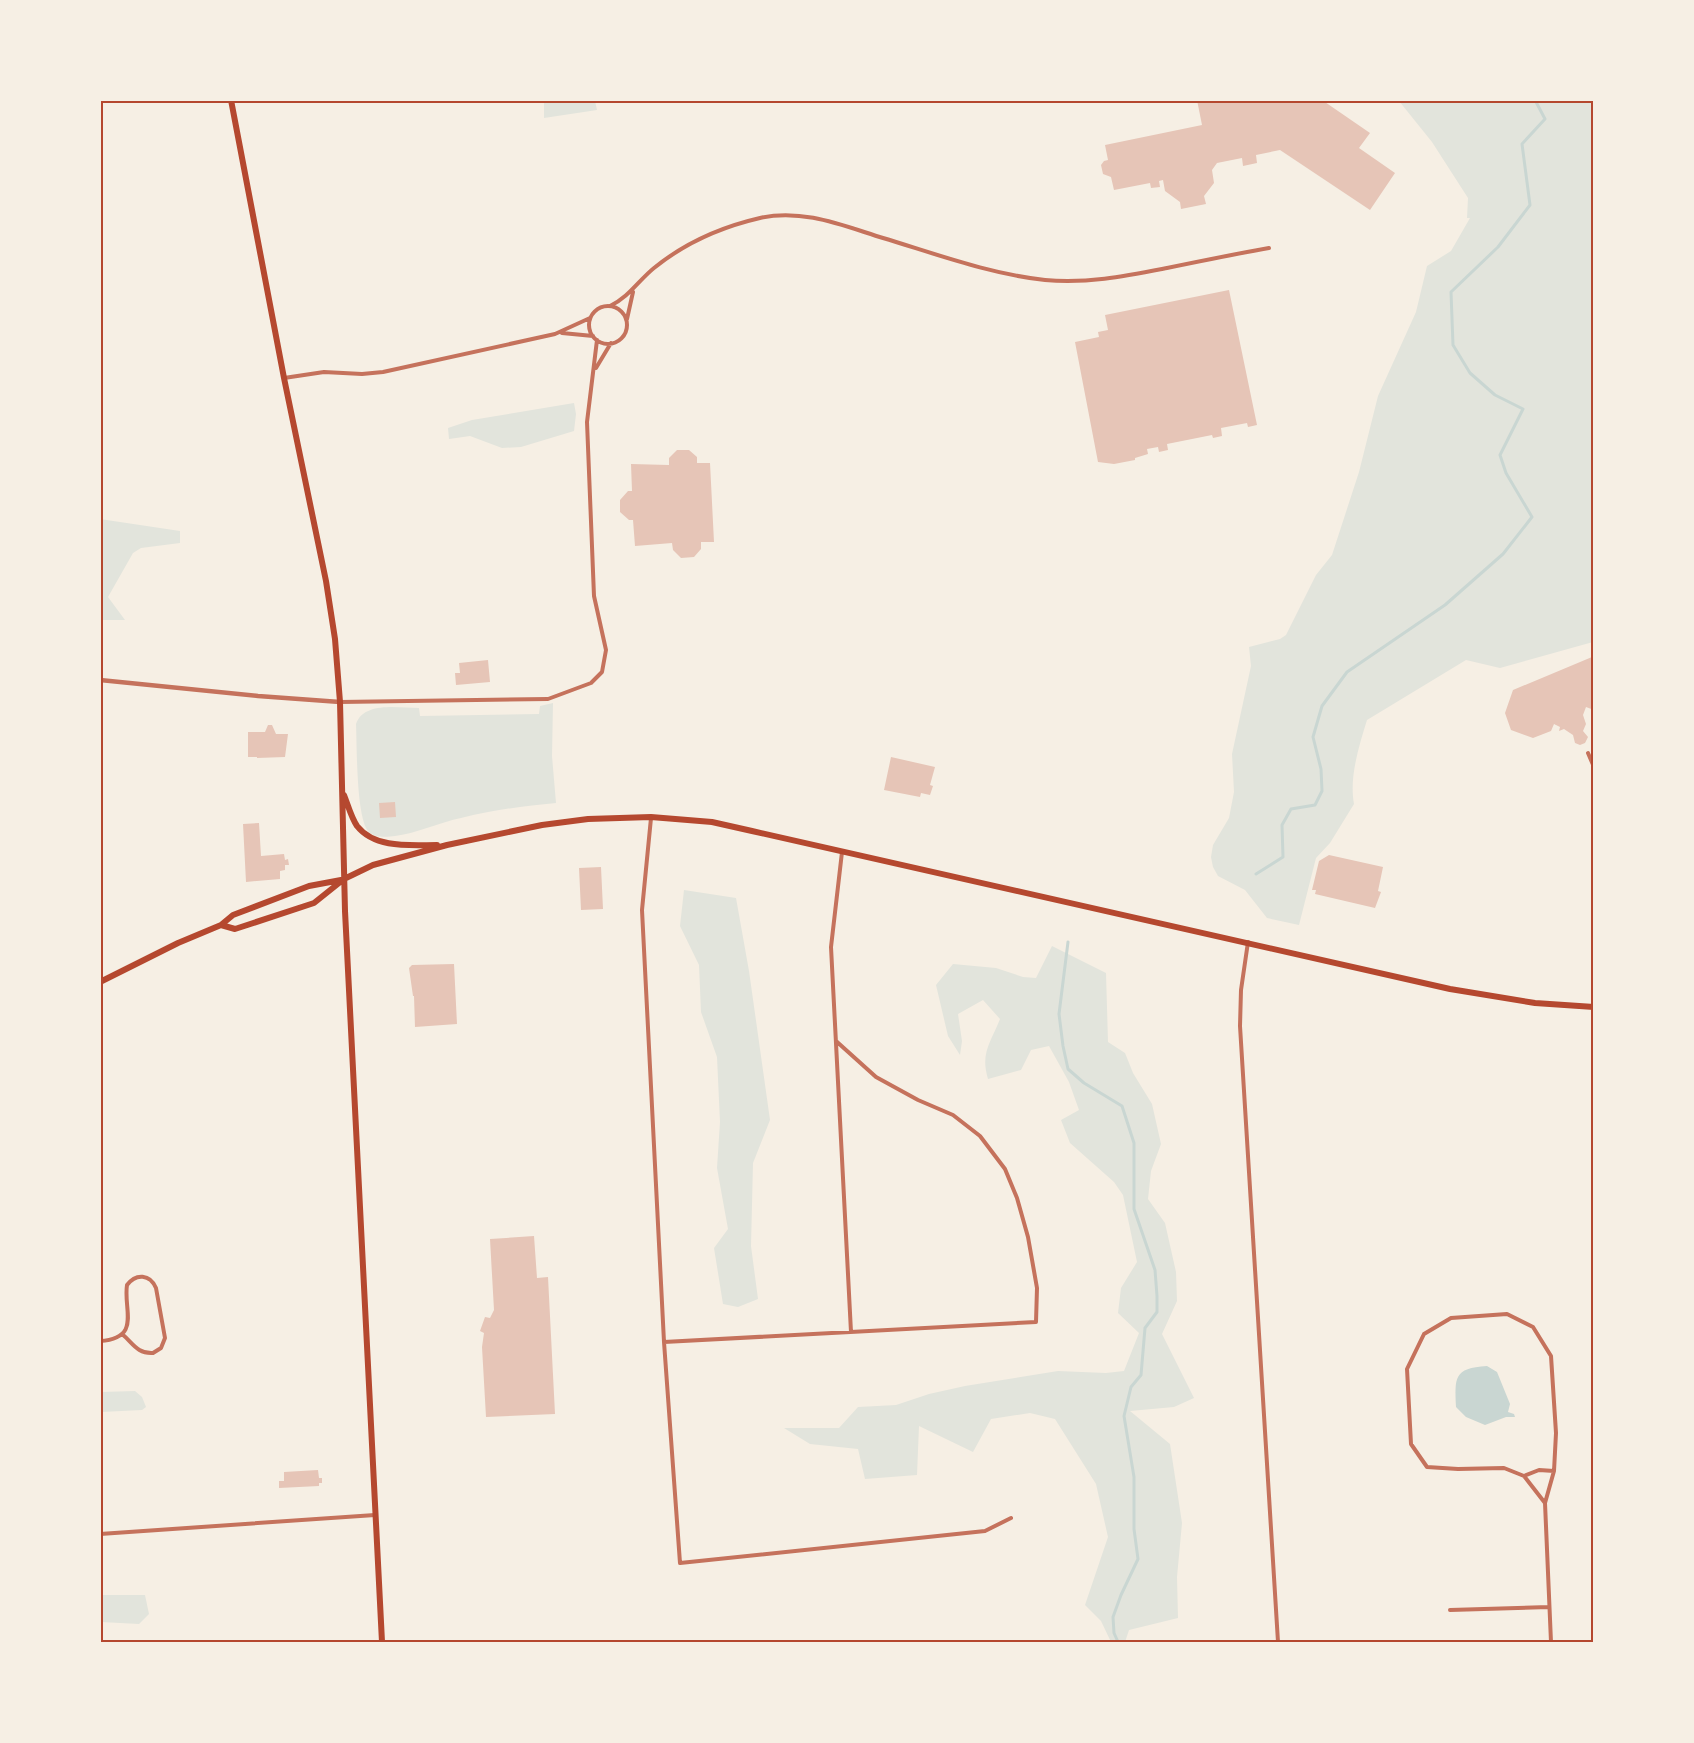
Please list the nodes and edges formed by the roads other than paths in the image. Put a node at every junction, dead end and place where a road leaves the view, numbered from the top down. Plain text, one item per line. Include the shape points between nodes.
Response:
1 (231, 100) edge
2 (1269, 248) dead end
3 (635, 288) junction
4 (610, 306) junction
5 (590, 318) junction
6 (626, 320) junction
7 (555, 334) junction
8 (595, 338) junction
9 (611, 343) junction
10 (594, 374) junction
11 (284, 378) junction
12 (100, 680) edge
13 (340, 702) junction
14 (1588, 753) dead end
15 (1593, 767) edge
16 (342, 789) junction
17 (651, 817) junction
18 (447, 845) junction
19 (842, 852) junction
20 (344, 879) junction
21 (221, 925) junction
22 (1249, 942) junction
23 (100, 982) edge
24 (1593, 1007) edge
25 (836, 1041) junction
26 (851, 1332) junction
27 (122, 1334) junction
28 (100, 1341) edge
29 (664, 1342) junction
30 (1554, 1471) junction
31 (1524, 1476) junction
32 (1545, 1503) junction
33 (375, 1515) junction
34 (1011, 1518) dead end
35 (100, 1534) edge
36 (1549, 1607) junction
37 (1450, 1610) dead end
38 (382, 1642) edge
39 (1278, 1642) edge
40 (1551, 1642) edge

1 - 11 main road
2 - 3 street via 1110,279 1073,282 1012,275 829,221 778,216 725,228 684,245
3 - 4 street
3 - 6 street
4 - 5 street via 597,309
4 - 6 street via 619,309
5 - 7 street
5 - 8 street via 589,328
6 - 9 street via 623,336
7 - 8 street
7 - 11 street via 383,372 324,372
8 - 9 street
8 - 10 street
9 - 10 street
10 - 13 street via 587,422 589,489 594,596 606,650 598,677 548,699
11 - 13 main road via 327,581
12 - 13 street
13 - 16 main road
14 - 15 street
16 - 18 main road via 356,825 374,840
16 - 20 main road
17 - 18 main road via 566,822
17 - 19 main road via 712,822
17 - 29 street via 642,910
18 - 20 main road via 373,865
19 - 22 main road
19 - 25 street via 831,947
20 - 21 main road via 309,886 233,915
20 - 21 main road via 314,903 236,929
20 - 33 main road
21 - 23 main road
22 - 24 main road via 1450,989 1535,1003
22 - 39 street via 1240,1026
25 - 26 street
25 - 26 street via 876,1077 953,1115 980,1136 1005,1169 1028,1237 1037,1288 1036,1322
26 - 29 street
27 - 27 street via 129,1318 127,1285 134,1278 147,1278 156,1288 164,1344 153,1353 143,1353
27 - 28 street
29 - 34 street via 680,1563 985,1531
30 - 31 street via 1539,1470
30 - 31 street via 1556,1432 1551,1356 1533,1327 1507,1314 1450,1318 1424,1334 1407,1369 1412,1444 1428,1467 1504,1468
30 - 32 street
31 - 32 street
32 - 36 street
33 - 35 street
33 - 38 main road
36 - 37 street
36 - 40 street

